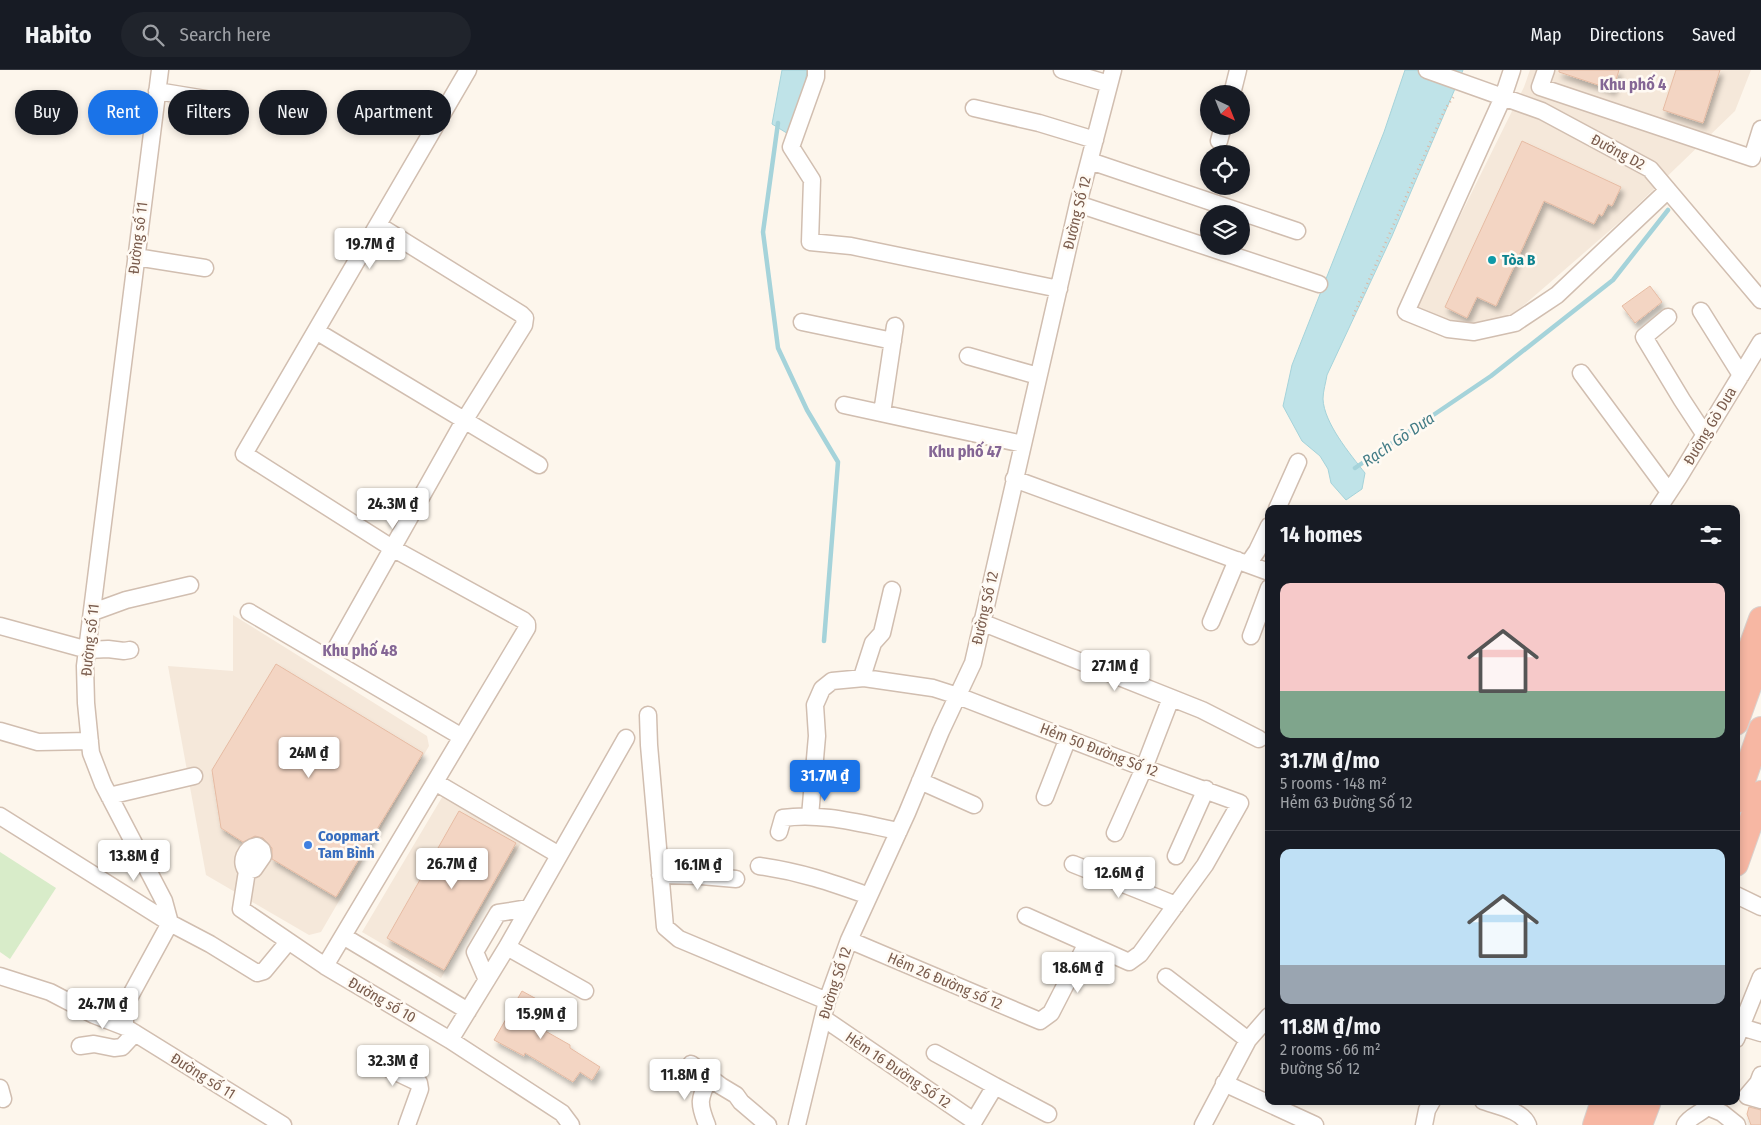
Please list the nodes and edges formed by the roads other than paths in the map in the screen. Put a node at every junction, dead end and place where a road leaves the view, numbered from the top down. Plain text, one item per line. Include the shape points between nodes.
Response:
1 (160, 70) edge
2 (468, 70) edge
3 (816, 70) edge
4 (1062, 70) edge
5 (1238, 70) edge
6 (1426, 70) edge
7 (1512, 70) edge
8 (1546, 70) edge
9 (1111, 77) edge
10 (1234, 85) edge
11 (157, 90) edge
12 (1503, 96) junction
13 (974, 108) dead end
14 (1761, 129) edge
15 (151, 135) edge
16 (1095, 140) junction
17 (1090, 161) junction
18 (1668, 190) junction
19 (1078, 204) junction
20 (378, 225) junction
21 (1297, 231) dead end
22 (136, 257) junction
23 (204, 268) dead end
24 (1319, 284) dead end
25 (1059, 290) junction
26 (1761, 300) edge
27 (1701, 311) dead end
28 (1668, 317) dead end
29 (802, 322) dead end
30 (316, 331) junction
31 (1761, 342) edge
32 (968, 356) dead end
33 (1581, 373) dead end
34 (1742, 375) junction
35 (1038, 376) junction
36 (844, 404) dead end
37 (882, 413) junction
38 (464, 421) junction
39 (1705, 436) junction
40 (1023, 444) junction
41 (1298, 462) dead end
42 (539, 465) dead end
43 (1014, 479) junction
44 (1669, 492) junction
45 (1279, 505) edge
46 (1661, 505) edge
47 (1265, 534) edge
48 (392, 548) junction
49 (1242, 562) junction
50 (1265, 571) edge
51 (190, 585) dead end
52 (892, 590) dead end
53 (1265, 599) edge
54 (93, 612) junction
55 (249, 612) dead end
56 (1761, 619) edge
57 (982, 622) junction
58 (1211, 622) dead end
59 (0, 626) edge
60 (1251, 636) dead end
61 (88, 650) junction
62 (130, 650) dead end
63 (1752, 651) edge
64 (330, 659) junction
65 (864, 678) junction
66 (1740, 691) edge
67 (958, 696) junction
68 (1171, 698) junction
69 (648, 715) dead end
70 (1761, 729) edge
71 (0, 732) edge
72 (462, 737) junction
73 (626, 738) dead end
74 (1068, 738) junction
75 (1259, 739) dead end
76 (90, 741) junction
77 (1144, 768) junction
78 (194, 776) dead end
79 (920, 781) junction
80 (435, 782) junction
81 (1206, 789) junction
82 (1740, 789) edge
83 (1761, 793) edge
84 (109, 796) junction
85 (1044, 797) dead end
86 (974, 805) dead end
87 (0, 816) edge
88 (810, 816) junction
89 (899, 831) junction
90 (779, 832) dead end
91 (1115, 833) dead end
92 (1740, 853) edge
93 (559, 855) junction
94 (1176, 856) dead end
95 (1073, 864) dead end
96 (760, 866) dead end
97 (247, 871) dead end
98 (660, 875) junction
99 (736, 880) dead end
100 (869, 896) junction
101 (1740, 897) edge
102 (1176, 906) junction
103 (1761, 907) edge
104 (529, 908) junction
105 (1026, 916) dead end
106 (170, 923) junction
107 (343, 936) junction
108 (849, 940) junction
109 (288, 942) junction
110 (1087, 943) junction
111 (507, 947) junction
112 (325, 966) junction
113 (0, 976) edge
114 (1166, 977) dead end
115 (1761, 977) edge
116 (487, 980) junction
117 (585, 991) dead end
118 (827, 1001) junction
119 (468, 1011) junction
120 (823, 1018) junction
121 (1265, 1021) edge
122 (130, 1030) junction
123 (1740, 1030) edge
124 (1740, 1033) edge
125 (1761, 1034) edge
126 (450, 1040) junction
127 (1248, 1040) junction
128 (80, 1046) dead end
129 (935, 1053) dead end
130 (691, 1064) dead end
131 (381, 1065) dead end
132 (1761, 1075) edge
133 (709, 1078) junction
134 (1224, 1084) junction
135 (995, 1086) junction
136 (1761, 1100) edge
137 (1265, 1102) edge
138 (1271, 1105) edge
139 (1430, 1105) edge
140 (1495, 1105) edge
141 (1589, 1105) edge
142 (1602, 1105) edge
143 (1626, 1105) edge
144 (1648, 1105) edge
145 (1709, 1105) edge
146 (1711, 1105) edge
147 (1048, 1114) dead end
148 (266, 1121) edge
149 (978, 1123) edge
150 (1690, 1124) edge
151 (284, 1125) edge
152 (407, 1125) edge
153 (571, 1125) edge
154 (707, 1125) edge
155 (768, 1125) edge
156 (797, 1125) edge
157 (1203, 1125) edge
158 (1315, 1125) edge
159 (1424, 1125) edge
160 (1528, 1125) edge
161 (1582, 1125) edge
162 (1595, 1125) edge
163 (1618, 1125) edge
164 (1640, 1125) edge
165 (1737, 1125) edge

1 - 11 street, Đường số 11
2 - 20 street
3 - 25 street via 791,147 812,180 810,242 851,246
4 - 9 street
5 - 10 street
6 - 12 street, Đường D2
7 - 12 street
8 - 14 street via 1540,87 1752,158
9 - 16 street, Đường Số 12
12 - 18 street, Đường D2 via 1542,111 1650,169
12 - 18 street via 1406,312 1448,329 1474,332 1515,323 1557,295
13 - 16 street
15 - 22 street, Đường số 11
16 - 17 street, Đường Số 12
17 - 19 street, Đường Số 12
17 - 21 street
18 - 26 street, Đường D2
19 - 24 street
19 - 25 street, Đường Số 12
20 - 30 street
20 - 38 street via 525,318 524,325
22 - 23 street
22 - 54 street, Đường số 11
25 - 35 street, Đường Số 12
27 - 34 street
28 - 39 street via 1644,337
29 - 37 street via 894,333
30 - 38 street
30 - 48 street via 244,454
31 - 34 street, Đường Gò Dưa
32 - 35 street
33 - 44 street
34 - 39 street, Đường Gò Dưa
35 - 40 street, Đường Số 12
36 - 37 street
37 - 40 street
38 - 42 street
38 - 48 street
39 - 44 street, Đường Gò Dưa
40 - 43 street, Đường Số 12
41 - 45 street
43 - 49 street
43 - 57 street, Đường Số 12
44 - 46 street, Đường Gò Dưa
47 - 49 street via 1257,551
48 - 64 street
48 - 72 street via 527,624
49 - 50 street
49 - 58 street
51 - 54 street via 126,600
52 - 65 street via 882,633 873,643
53 - 60 street
54 - 61 street, Đường số 11
55 - 64 street
56 - 63 highway
57 - 67 street, Đường Số 12 via 972,663
57 - 68 street
59 - 61 street
61 - 62 street
61 - 76 street, Đường số 11 via 85,666
63 - 66 highway
64 - 72 street
65 - 67 street, Hẻm 50 Đường Số 12 via 933,688
65 - 88 street, Hẻm 50 Đường Số 12 via 828,683 815,705
67 - 74 street, Hẻm 50 Đường Số 12
67 - 79 street, Đường Số 12
68 - 75 street
68 - 77 street
69 - 98 street
70 - 82 highway
71 - 76 street via 38,742
72 - 80 street
73 - 93 street
74 - 77 street, Hẻm 50 Đường Số 12
74 - 85 street
76 - 84 street, Đường số 11 via 91,753
77 - 81 street, Hẻm 50 Đường Số 12
77 - 91 street
78 - 84 street
79 - 86 street
79 - 89 street, Đường Số 12
80 - 93 street
80 - 107 street
81 - 94 street
81 - 102 street, Hẻm 50 Đường Số 12 via 1240,803 1205,865
83 - 92 highway
84 - 106 street, Đường số 11 via 164,901
87 - 106 street
88 - 89 street
88 - 90 street via 783,818
89 - 100 street, Đường Số 12
93 - 104 street
95 - 102 street
96 - 100 street via 792,870
97 - 109 street, Đường số 10 via 241,910
98 - 99 street
98 - 118 street via 665,927 680,939
100 - 108 street, Đường Số 12
101 - 103 street
102 - 110 street via 1140,954 1129,962
104 - 111 street
104 - 116 street via 498,913 475,952
105 - 110 street
106 - 109 street via 257,973 264,971
106 - 122 street via 124,1010
107 - 112 street
107 - 119 street
108 - 110 street, Hẻm 26 Đường số 12 via 1040,1021 1051,1013
108 - 118 street, Đường Số 12
109 - 112 street, Đường số 10
111 - 116 street
111 - 117 street
112 - 126 street, Đường số 10
113 - 122 street, Đường số 11 via 50,992
114 - 127 street
115 - 123 street
116 - 119 street
118 - 120 street, Đường Số 12
119 - 126 street
120 - 149 street, Hẻm 16 Đường Số 12
120 - 156 street, Đường Số 12
121 - 127 street
122 - 128 street via 122,1047
122 - 148 street, Đường số 11
124 - 125 street
126 - 153 street, Đường số 10 via 562,1113
127 - 134 street
129 - 135 street
130 - 133 street
131 - 152 street via 419,1083 420,1089
132 - 136 street via 1747,1096
133 - 154 street via 702,1092 700,1107
133 - 155 street via 736,1095
134 - 137 street
134 - 157 street
135 - 147 street
135 - 149 street, Hẻm 16 Đường Số 12
138 - 158 street
139 - 159 street
140 - 160 street via 1512,1111
141 - 161 highway
142 - 162 highway
143 - 163 highway
144 - 164 highway
145 - 150 street
146 - 165 street
148 - 151 street, Đường số 11

